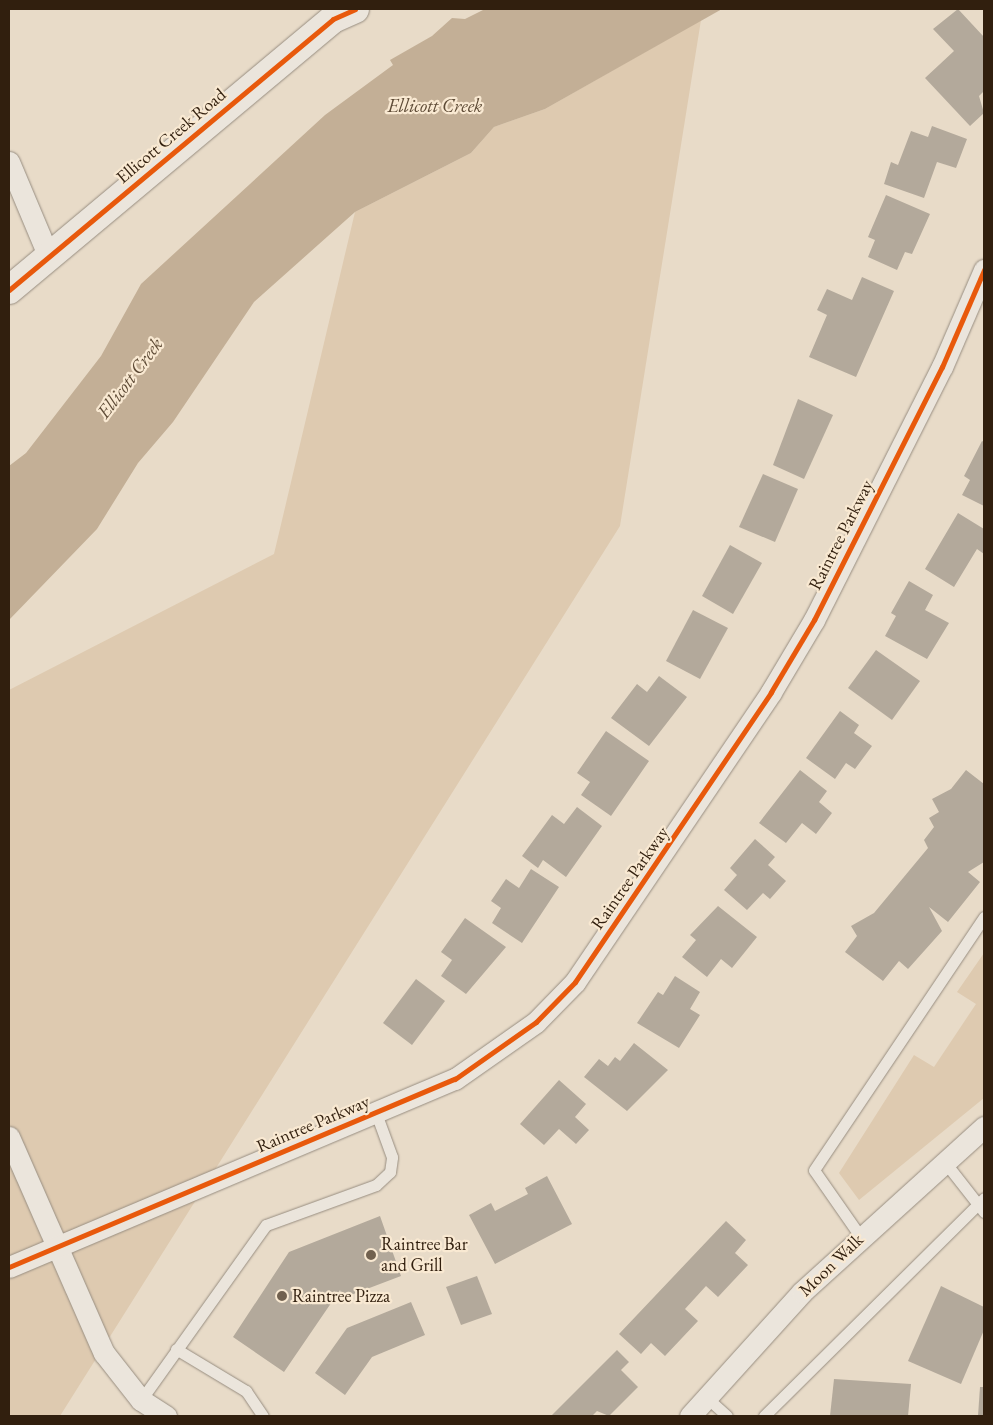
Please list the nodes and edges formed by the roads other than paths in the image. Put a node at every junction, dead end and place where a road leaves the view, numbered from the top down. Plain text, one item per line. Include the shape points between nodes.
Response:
1 (355, 9) edge
2 (9, 162) edge
3 (48, 255) junction
4 (984, 270) edge
5 (9, 290) edge
6 (984, 917) edge
7 (376, 1113) junction
8 (984, 1126) edge
9 (9, 1137) edge
10 (944, 1161) junction
11 (982, 1204) edge
12 (860, 1236) junction
13 (55, 1248) junction
14 (9, 1267) edge
15 (176, 1349) junction
16 (706, 1397) junction
17 (141, 1400) junction
18 (166, 1416) edge
19 (263, 1416) edge
20 (690, 1416) edge
21 (727, 1416) edge
22 (764, 1416) edge

1 - 3 street, Ellicott Creek Road via 333,20
2 - 3 street
3 - 5 street, Ellicott Creek Road
4 - 7 street, Raintree Parkway via 942,367 814,620 766,700 575,982 503,1049 455,1079
6 - 12 lane via 814,1170
7 - 13 street, Raintree Parkway
7 - 15 lane via 392,1157 390,1172 376,1184 266,1225
8 - 10 street, Moon Walk
9 - 13 street
10 - 11 lane
10 - 12 street, Moon Walk
11 - 22 lane
12 - 16 street, Moon Walk
13 - 14 street, Raintree Parkway
13 - 17 street via 104,1353
15 - 17 lane
15 - 19 lane via 246,1391
16 - 20 street, Moon Walk
16 - 21 lane
17 - 18 street

